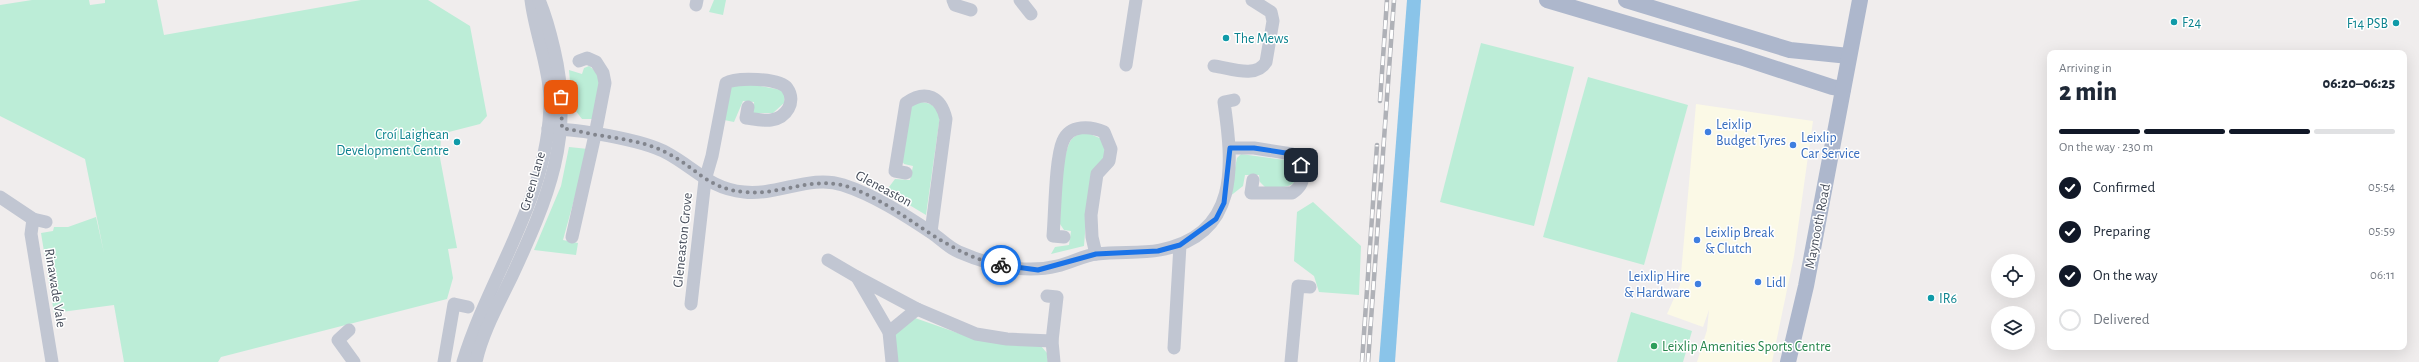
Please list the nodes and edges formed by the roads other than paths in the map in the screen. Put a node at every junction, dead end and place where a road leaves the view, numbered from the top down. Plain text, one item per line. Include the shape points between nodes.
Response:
1 (531, 0) edge
2 (539, 0) edge
3 (953, 0) edge
4 (1020, 0) edge
5 (1136, 0) edge
6 (1252, 0) edge
7 (1547, 0) edge
8 (1626, 0) edge
9 (1860, 0) edge
10 (971, 10) dead end
11 (1031, 14) dead end
12 (1849, 56) junction
13 (579, 61) dead end
14 (1126, 65) dead end
15 (1214, 66) dead end
16 (1843, 89) junction
17 (1234, 100) dead end
18 (748, 107) dead end
19 (562, 128) junction
20 (548, 129) junction
21 (596, 135) junction
22 (1230, 148) junction
23 (906, 173) dead end
24 (705, 180) junction
25 (1253, 180) dead end
26 (0, 196) edge
27 (532, 197) junction
28 (33, 219) junction
29 (46, 222) dead end
30 (931, 232) junction
31 (572, 237) dead end
32 (1064, 237) dead end
33 (1180, 245) junction
34 (1096, 254) junction
35 (828, 260) dead end
36 (857, 277) junction
37 (1310, 287) dead end
38 (1047, 296) dead end
39 (691, 304) dead end
40 (468, 307) dead end
41 (917, 309) junction
42 (349, 330) dead end
43 (889, 332) junction
44 (1052, 342) junction
45 (1174, 348) dead end
46 (468, 361) edge
47 (52, 362) edge
48 (354, 362) edge
49 (444, 362) edge
50 (892, 362) edge
51 (1054, 362) edge
52 (1291, 362) edge
53 (1788, 362) edge

1 - 20 street, Green Lane via 550,97
2 - 19 street, Green Lane via 546,16 560,73
3 - 10 street via 955,6
4 - 11 street
5 - 14 street
6 - 15 street via 1271,12 1272,21 1263,68 1253,72
7 - 16 main road
8 - 12 main road via 1790,50
9 - 12 main road, Maynooth Road
12 - 16 main road, Maynooth Road
13 - 21 street via 587,58 596,62 603,73 604,83
16 - 53 main road, Maynooth Road via 1806,286
17 - 22 street via 1224,102
18 - 24 street, Gleneaston Grove via 746,118 771,120 779,117 790,108 788,89 783,85 750,78 732,79 726,83
19 - 20 street, Gleneaston
19 - 21 street, Gleneaston
19 - 27 street via 554,142 547,173
19 - 46 street, Green Lane via 550,184 535,226 502,296 495,300
20 - 27 street, Green Lane via 543,165
21 - 24 street, Gleneaston via 636,141 664,151 686,164
21 - 31 street
22 - 25 street via 1254,148 1292,154 1301,165 1303,178 1297,190 1292,193 1251,193
22 - 33 street via 1224,203 1216,219
23 - 30 street via 895,171 906,103 914,98 934,98 943,108 946,119
24 - 30 street, Gleneaston via 719,187 744,192 765,192 813,182 840,184 870,196
24 - 39 street, Gleneaston Grove
26 - 28 street
27 - 46 street, Green Lane
28 - 29 street
28 - 47 street, Rinawade Vale via 31,234
30 - 34 street, Gleneaston via 958,252 994,264 1023,269 1038,270 1059,266
32 - 34 street via 1053,236 1060,153 1064,139 1074,130 1095,128 1104,132 1112,149 1108,161 1097,174 1091,215
33 - 34 street, Gleneaston via 1158,251
33 - 45 street
35 - 36 street
36 - 41 street
36 - 43 street
37 - 52 street via 1298,286
38 - 44 street via 1057,297
40 - 49 street via 454,304
41 - 43 street
41 - 44 street via 976,334
42 - 48 street via 338,340
43 - 50 street
44 - 51 street

